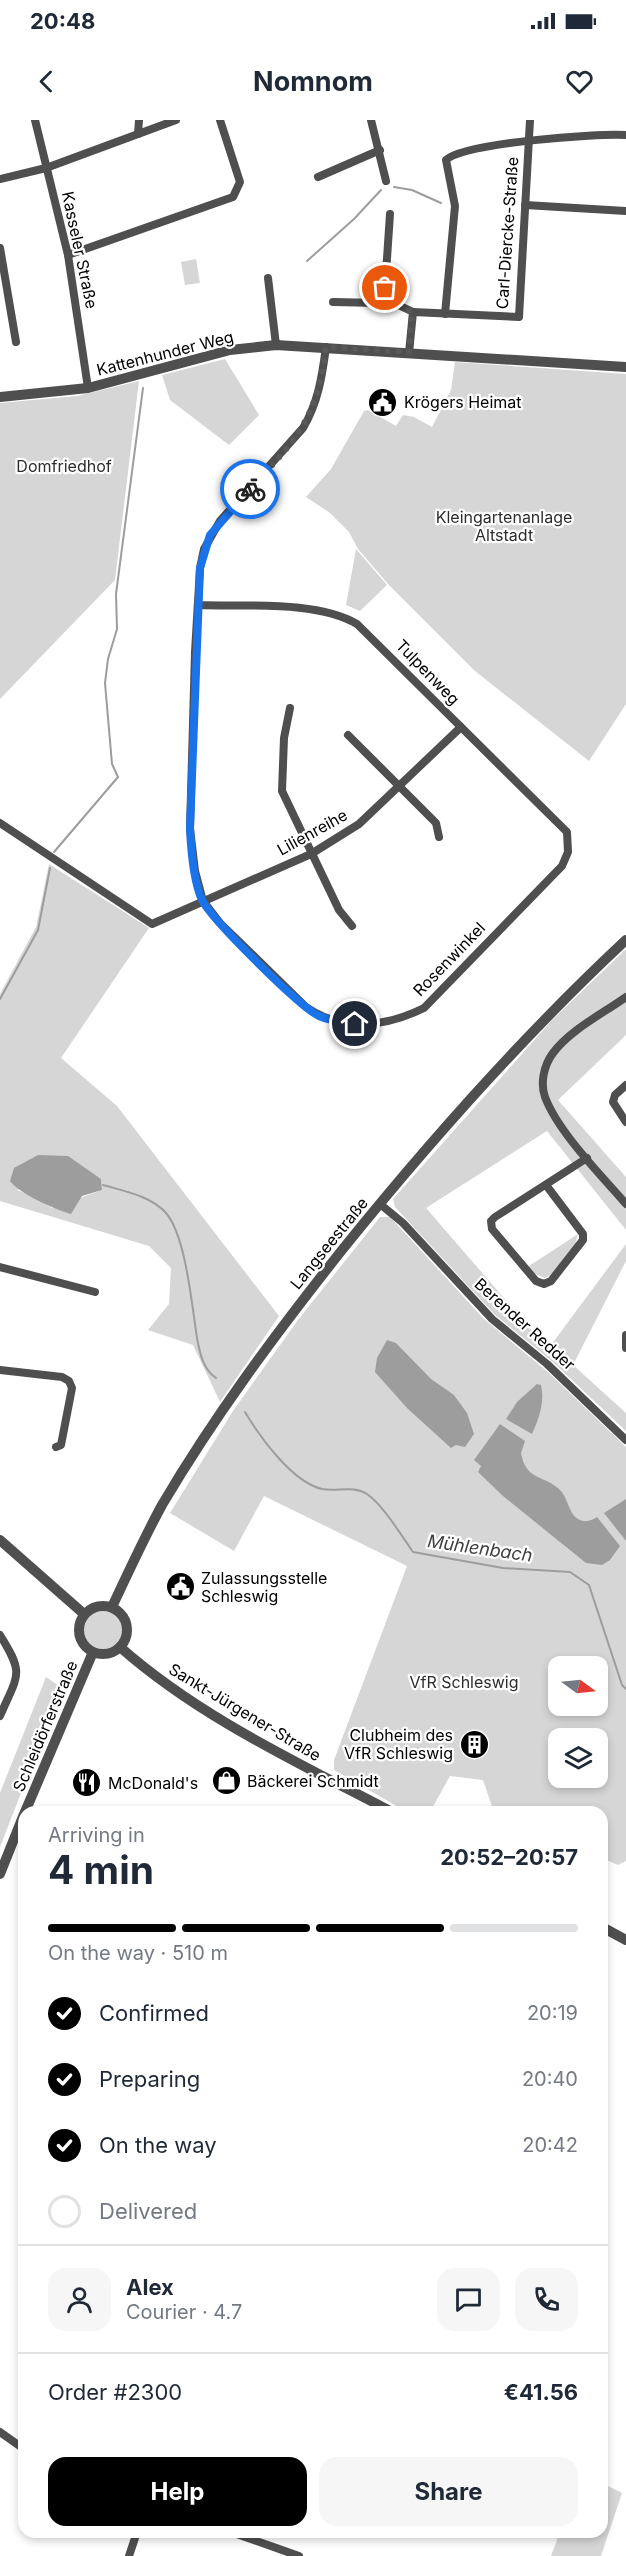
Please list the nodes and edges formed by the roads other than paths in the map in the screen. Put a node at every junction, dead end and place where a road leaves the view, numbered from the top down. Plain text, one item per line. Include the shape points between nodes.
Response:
1 (35, 120) edge
2 (139, 120) edge
3 (176, 120) edge
4 (220, 120) edge
5 (370, 120) edge
6 (531, 120) edge
7 (138, 134) junction
8 (626, 135) edge
9 (529, 142) junction
10 (380, 150) junction
11 (46, 168) junction
12 (318, 177) dead end
13 (0, 179) edge
14 (386, 180) dead end
15 (525, 205) junction
16 (626, 211) edge
17 (390, 213) dead end
18 (0, 248) edge
19 (68, 255) junction
20 (268, 278) dead end
21 (3, 285) edge
22 (386, 299) junction
23 (333, 302) dead end
24 (412, 312) junction
25 (445, 314) junction
26 (16, 342) dead end
27 (276, 345) junction
28 (326, 347) junction
29 (409, 352) junction
30 (626, 367) edge
31 (88, 388) junction
32 (0, 397) edge
33 (198, 605) junction
34 (290, 708) dead end
35 (461, 728) junction
36 (348, 735) dead end
37 (399, 786) junction
38 (0, 823) edge
39 (440, 837) dead end
40 (311, 854) junction
41 (562, 866) joint
42 (202, 901) junction
43 (352, 926) dead end
44 (626, 940) edge
45 (626, 997) edge
46 (626, 1085) edge
47 (626, 1122) edge
48 (587, 1158) junction
49 (546, 1185) junction
50 (380, 1204) junction
51 (626, 1204) edge
52 (0, 1267) edge
53 (95, 1292) dead end
54 (626, 1335) edge
55 (626, 1348) edge
56 (0, 1370) edge
57 (626, 1440) edge
58 (56, 1447) dead end
59 (0, 1540) edge
60 (112, 1606) junction
61 (84, 1614) junction
62 (0, 1635) edge
63 (120, 1647) junction
64 (93, 1652) junction
65 (0, 1716) edge
66 (27, 1806) edge
67 (381, 1806) edge
68 (18, 1841) edge
69 (0, 1874) edge
70 (608, 1930) edge
71 (626, 1940) edge
72 (0, 2432) edge
73 (18, 2445) edge
74 (135, 2538) edge
75 (248, 2538) edge
76 (129, 2556) edge
77 (299, 2556) edge

1 - 11 street, Kasseler Straße
2 - 7 street
3 - 7 street
4 - 19 street via 240,182 233,197
5 - 10 street
6 - 9 street, Carl-Diercke-Straße
7 - 11 street
8 - 9 street via 568,136
9 - 15 street, Carl-Diercke-Straße
9 - 25 street via 479,148 452,154 446,160 455,206
10 - 12 street
10 - 14 street
11 - 13 street
11 - 19 street, Kasseler Straße
15 - 16 street
15 - 25 street, Carl-Diercke-Straße via 519,317
17 - 22 street
18 - 21 street
19 - 31 street, Kasseler Straße
20 - 27 street
21 - 26 street
22 - 23 street via 379,303
22 - 24 street
24 - 25 street, Carl-Diercke-Straße
24 - 29 street
27 - 28 street, Kattenhunder Weg
27 - 31 street, Kattenhunder Weg via 230,350
28 - 29 street, Kattenhunder Weg
28 - 33 street via 319,390 303,428 210,535 200,568
29 - 30 street, Kattenhunder Weg
31 - 32 street, Kattenhunder Weg
33 - 35 street, Tulpenweg via 322,610 344,616 368,633
33 - 42 street via 190,828
34 - 40 street via 284,738 282,791
35 - 37 street, Lilienreihe
35 - 41 street, Tulpenweg via 567,832 568,852
36 - 37 street
37 - 39 street via 436,823
37 - 40 street, Lilienreihe via 359,824
38 - 42 street, Lilienreihe via 152,924
40 - 42 street, Lilienreihe
40 - 43 street via 339,910
41 - 42 street, Rosenwinkel via 424,1008 404,1018 372,1025 335,1021 306,1007
44 - 50 street, Langseestraße via 500,1067
45 - 48 street via 560,1046 544,1072 544,1096
46 - 47 street via 613,1102
48 - 49 street
48 - 51 street
49 - 49 street via 491,1221 492,1229 536,1281 544,1284 551,1281 583,1240 583,1233
50 - 57 street, Berender Redder via 403,1223 492,1319 555,1371
50 - 60 street, Langseestraße via 291,1314 223,1409 161,1507
52 - 53 street
54 - 55 street
56 - 58 street via 69,1381 72,1388 65,1434
59 - 61 street
60 - 61 street via 96,1606
60 - 63 street via 127,1624
61 - 64 street via 79,1635
62 - 65 street via 16,1661 17,1671
63 - 64 street via 107,1654
63 - 67 street, Sankt-Jürgener-Straße via 160,1680 207,1710
64 - 66 street, Schleidörferstraße
68 - 69 street, Schleidörferstraße
70 - 71 street
72 - 73 street
74 - 76 street
75 - 77 street

